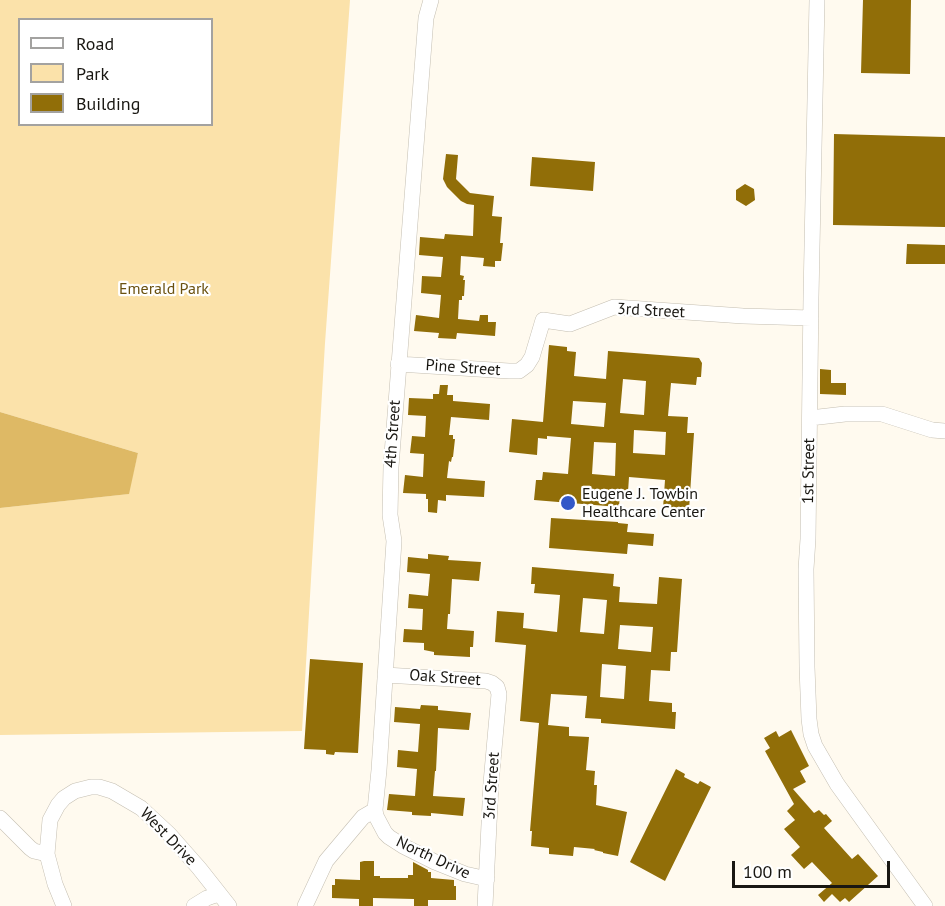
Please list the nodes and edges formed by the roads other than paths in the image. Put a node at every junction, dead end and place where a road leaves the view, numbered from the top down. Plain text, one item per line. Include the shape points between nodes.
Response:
1 (431, 0) edge
2 (817, 0) edge
3 (811, 318) junction
4 (398, 364) junction
5 (527, 365) joint
6 (810, 417) junction
7 (945, 431) edge
8 (385, 675) junction
9 (499, 693) joint
10 (375, 810) junction
11 (0, 818) edge
12 (47, 854) junction
13 (486, 879) junction
14 (219, 894) junction
15 (64, 906) edge
16 (194, 906) edge
17 (229, 906) edge
18 (305, 906) edge
19 (485, 906) edge
20 (925, 906) edge

1 - 4 street, 4th Street via 426,18
2 - 3 street, 1st Street
3 - 5 street, 3rd Street via 614,307 570,324 543,320
3 - 6 street, 1st Street
4 - 5 street, Pine Street via 508,371 519,371
4 - 8 street, 4th Street via 390,468 394,541
6 - 7 street via 882,414
6 - 20 street, 1st Street via 806,569 811,734 837,784
8 - 9 street, Oak Street via 486,681 495,685
8 - 10 street, 4th Street
9 - 13 street, 3rd Street
10 - 13 street, North Drive via 389,837 435,862
10 - 18 street via 363,817 326,861
11 - 12 street via 30,848
12 - 14 street, West Drive via 50,820 64,798 75,791 99,787 125,797 147,813
12 - 15 street, West Drive
13 - 19 street, 3rd Street
14 - 16 street
14 - 17 street, West Drive

